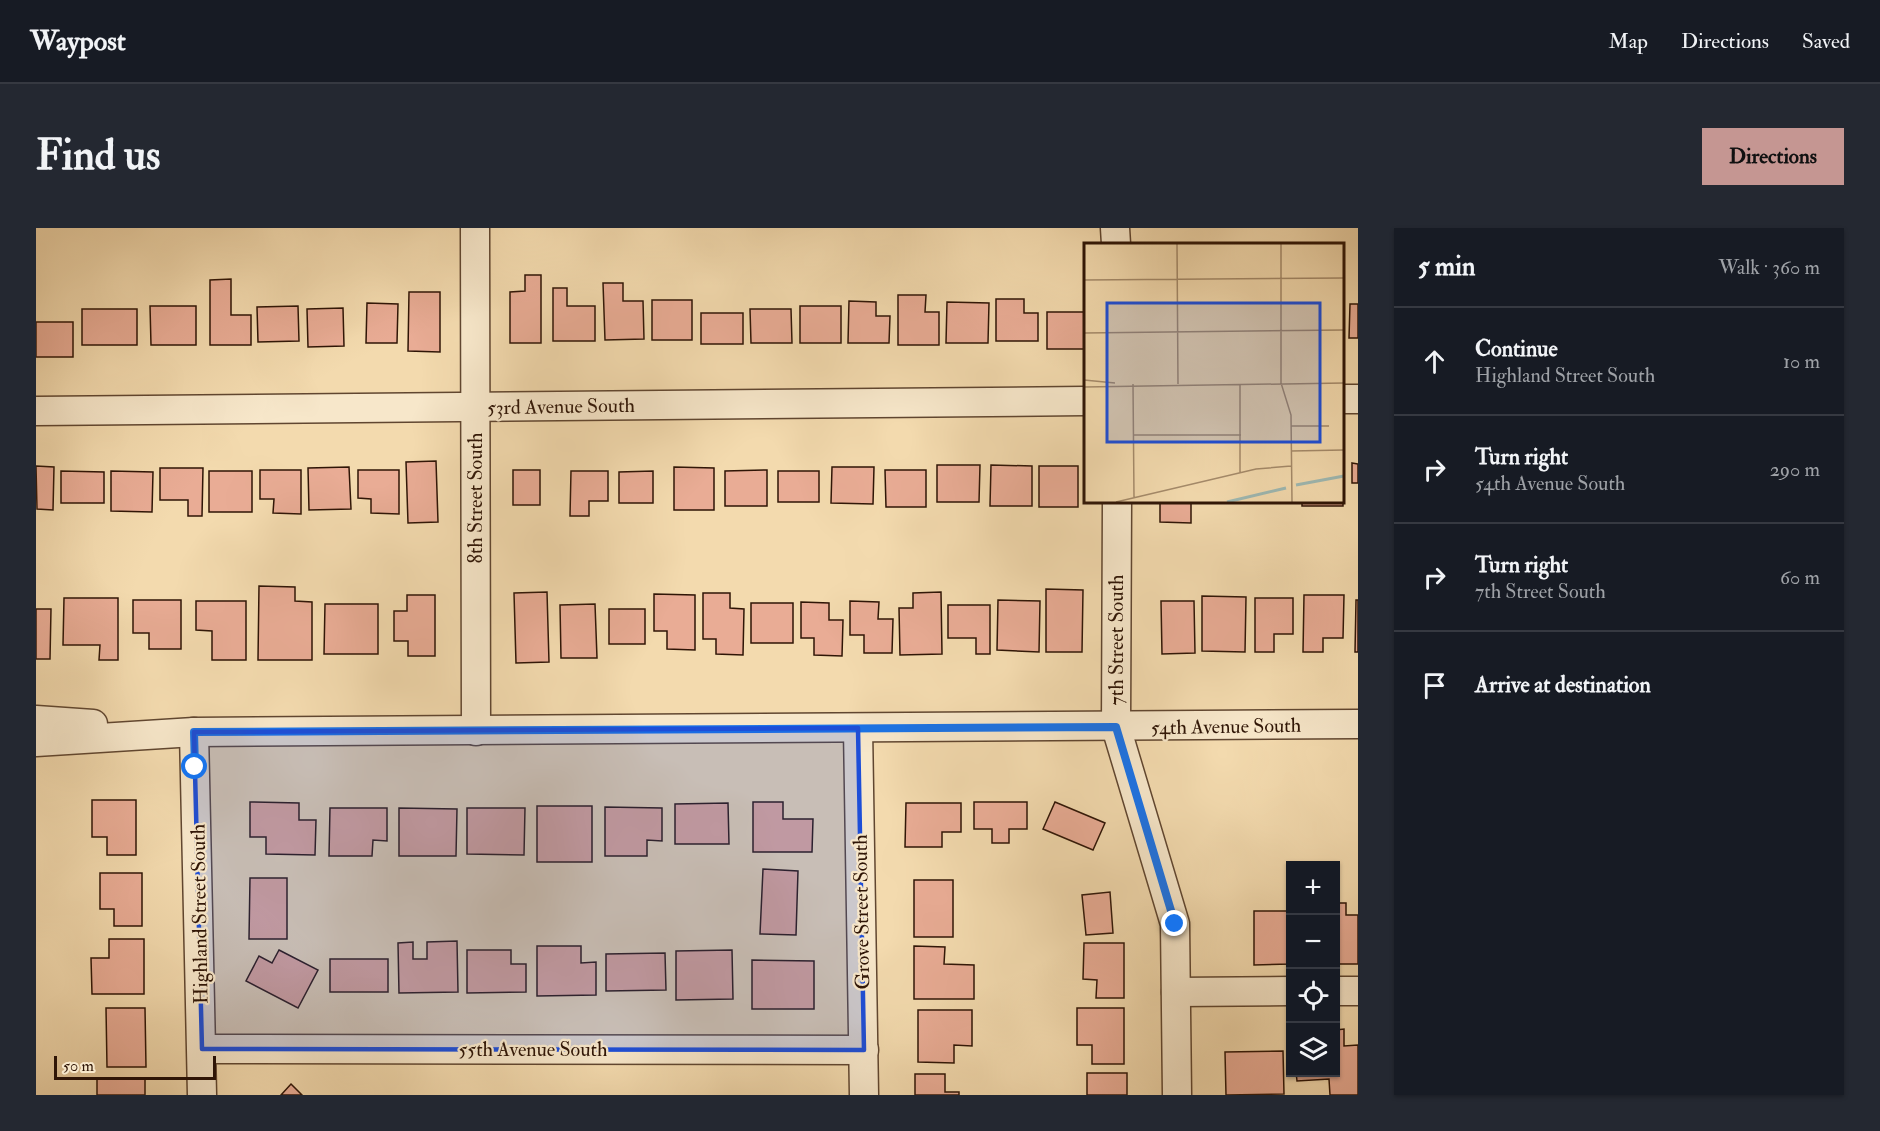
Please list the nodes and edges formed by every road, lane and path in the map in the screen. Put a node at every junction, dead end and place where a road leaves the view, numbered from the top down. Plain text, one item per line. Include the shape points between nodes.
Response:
1 (475, 228) edge
2 (1115, 228) edge
3 (1116, 243) edge
4 (1084, 401) edge
5 (475, 407) junction
6 (36, 411) edge
7 (1118, 502) edge
8 (36, 720) edge
9 (1358, 724) edge
10 (1116, 727) junction
11 (858, 728) junction
12 (476, 731) junction
13 (194, 732) junction
14 (36, 742) edge
15 (1286, 991) edge
16 (1340, 991) edge
17 (1358, 991) edge
18 (1176, 992) junction
19 (202, 1049) junction
20 (864, 1050) junction
21 (202, 1095) edge
22 (864, 1095) edge
23 (1177, 1095) edge

1 - 5 street, 8th Street South
2 - 3 street
4 - 5 street, 53rd Avenue South
5 - 6 street, 53rd Avenue South
5 - 12 street, 8th Street South
7 - 10 street, 7th Street South
8 - 13 street, 54th Avenue South
9 - 10 street, 54th Avenue South
10 - 11 street, 54th Avenue South
10 - 18 street, 7th Street South via 1175,924
11 - 12 street, 54th Avenue South
11 - 20 street, Grove Street South
12 - 13 street, 54th Avenue South
13 - 14 street, 54th Avenue South
13 - 19 street, Highland Street South
15 - 18 street
16 - 17 street
18 - 23 street, 7th Street South
19 - 20 street, 55th Avenue South
19 - 21 street, Highland Street South
20 - 22 street, Grove Street South

